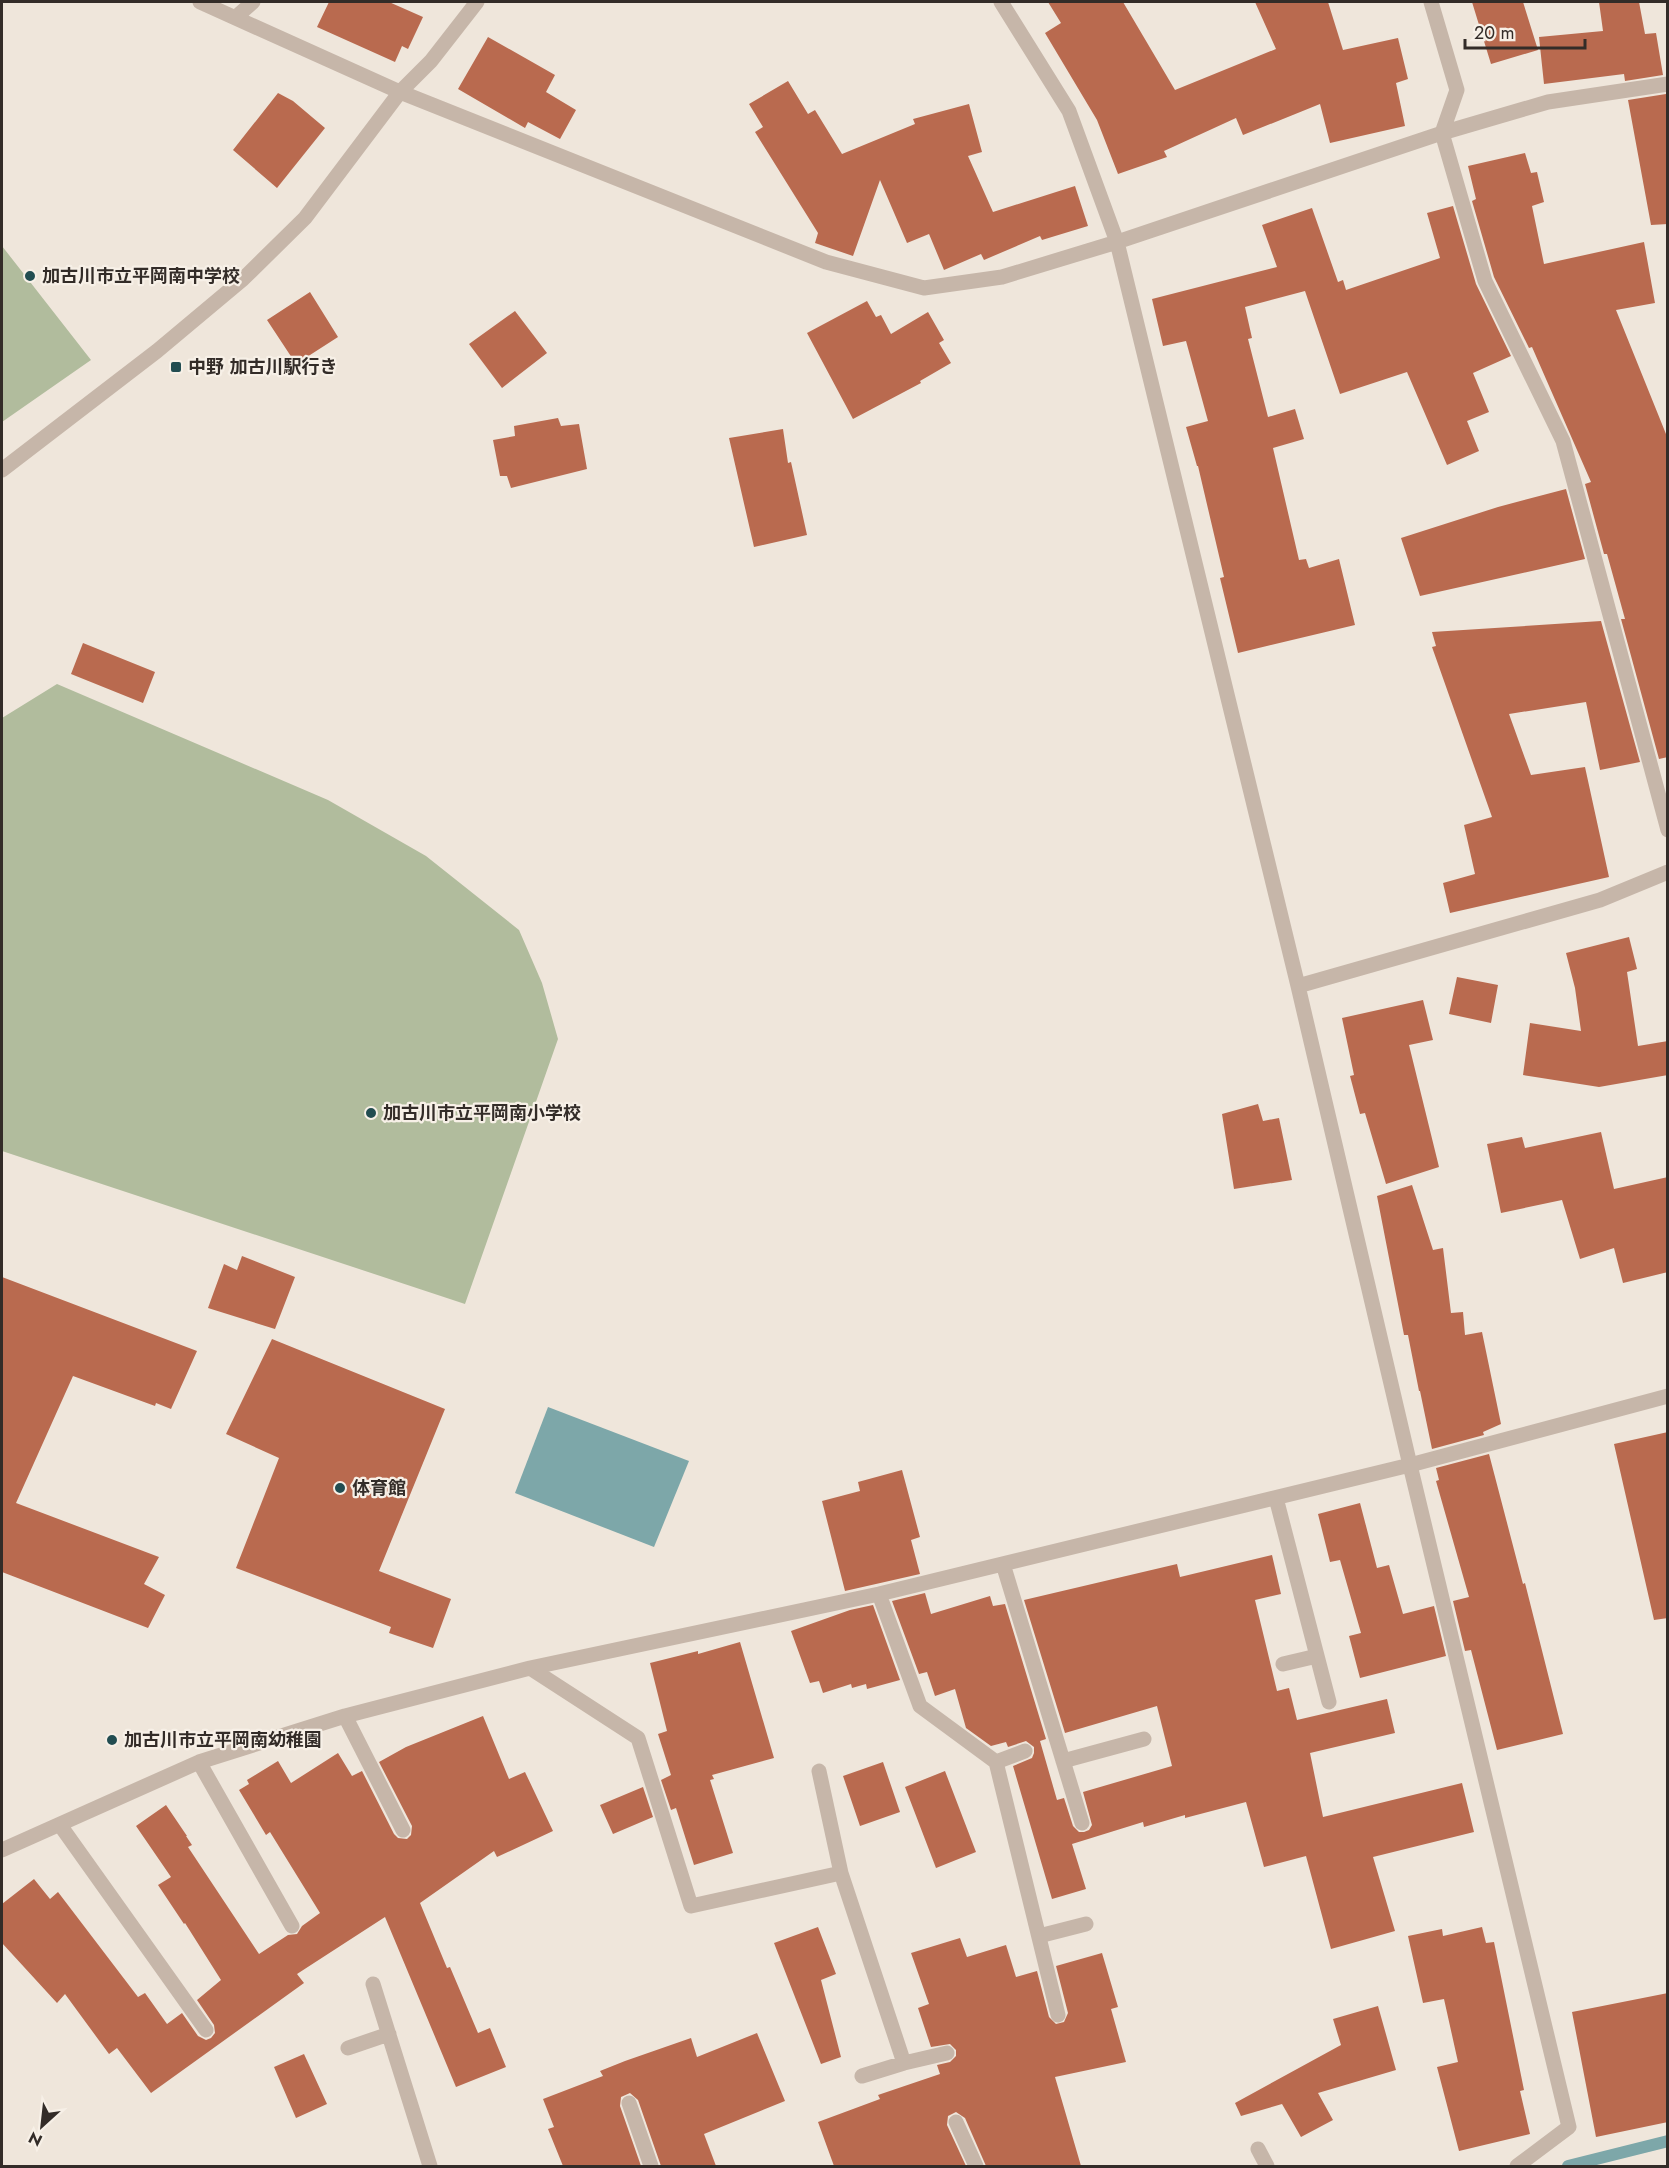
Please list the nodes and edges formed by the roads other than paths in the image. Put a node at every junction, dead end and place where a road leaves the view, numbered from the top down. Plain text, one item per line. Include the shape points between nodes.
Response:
1 (200, 2) edge
2 (254, 2) edge
3 (477, 2) edge
4 (1001, 2) edge
5 (1431, 2) edge
6 (237, 17) junction
7 (1668, 84) edge
8 (400, 92) junction
9 (1442, 133) junction
10 (1117, 242) junction
11 (2, 470) edge
12 (1668, 830) edge
13 (1668, 872) edge
14 (1298, 986) junction
15 (1668, 1396) edge
16 (1410, 1466) junction
17 (1276, 1498) junction
18 (1003, 1564) junction
19 (879, 1594) junction
20 (1317, 1656) junction
21 (1283, 1664) dead end
22 (530, 1668) junction
23 (1329, 1702) dead end
24 (345, 1716) junction
25 (1144, 1739) dead end
26 (1025, 1751) dead end
27 (1063, 1761) junction
28 (199, 1762) junction
29 (996, 1762) junction
30 (819, 1771) dead end
31 (1082, 1823) dead end
32 (60, 1825) junction
33 (403, 1830) dead end
34 (2, 1850) edge
35 (841, 1874) junction
36 (1086, 1924) dead end
37 (292, 1926) dead end
38 (1039, 1936) junction
39 (373, 1984) dead end
40 (1058, 2015) dead end
41 (206, 2030) dead end
42 (389, 2034) junction
43 (348, 2048) dead end
44 (947, 2053) dead end
45 (904, 2062) junction
46 (862, 2076) dead end
47 (629, 2103) dead end
48 (956, 2122) dead end
49 (1258, 2149) dead end
50 (430, 2166) edge
51 (651, 2166) edge
52 (976, 2166) edge
53 (1268, 2166) edge
54 (1517, 2166) edge

1 - 6 street
2 - 6 street
3 - 8 street via 431,61
4 - 10 street via 1069,111
5 - 9 street via 1457,90
6 - 8 street
7 - 9 street via 1548,102
8 - 10 street via 826,262 924,288 1002,277
8 - 11 street via 305,218 243,279 157,351
9 - 10 street
9 - 12 street via 1485,281 1563,441
10 - 14 street
13 - 14 street via 1600,900
14 - 16 street
15 - 16 street
16 - 17 street
16 - 54 street via 1569,2127
17 - 18 street
17 - 20 street
18 - 19 street
18 - 27 street
19 - 22 street
19 - 29 street via 920,1706
20 - 21 street
20 - 23 street
22 - 24 street
22 - 35 street via 638,1738 691,1906
24 - 28 street
24 - 33 street
25 - 27 street
26 - 29 street
27 - 31 street
28 - 32 street
28 - 37 street
29 - 38 street
30 - 35 street
32 - 34 street
32 - 41 street
35 - 45 street
36 - 38 street
38 - 40 street
39 - 42 street
42 - 43 street
42 - 50 street
44 - 45 street
45 - 46 street
47 - 51 street
48 - 52 street
49 - 53 street

